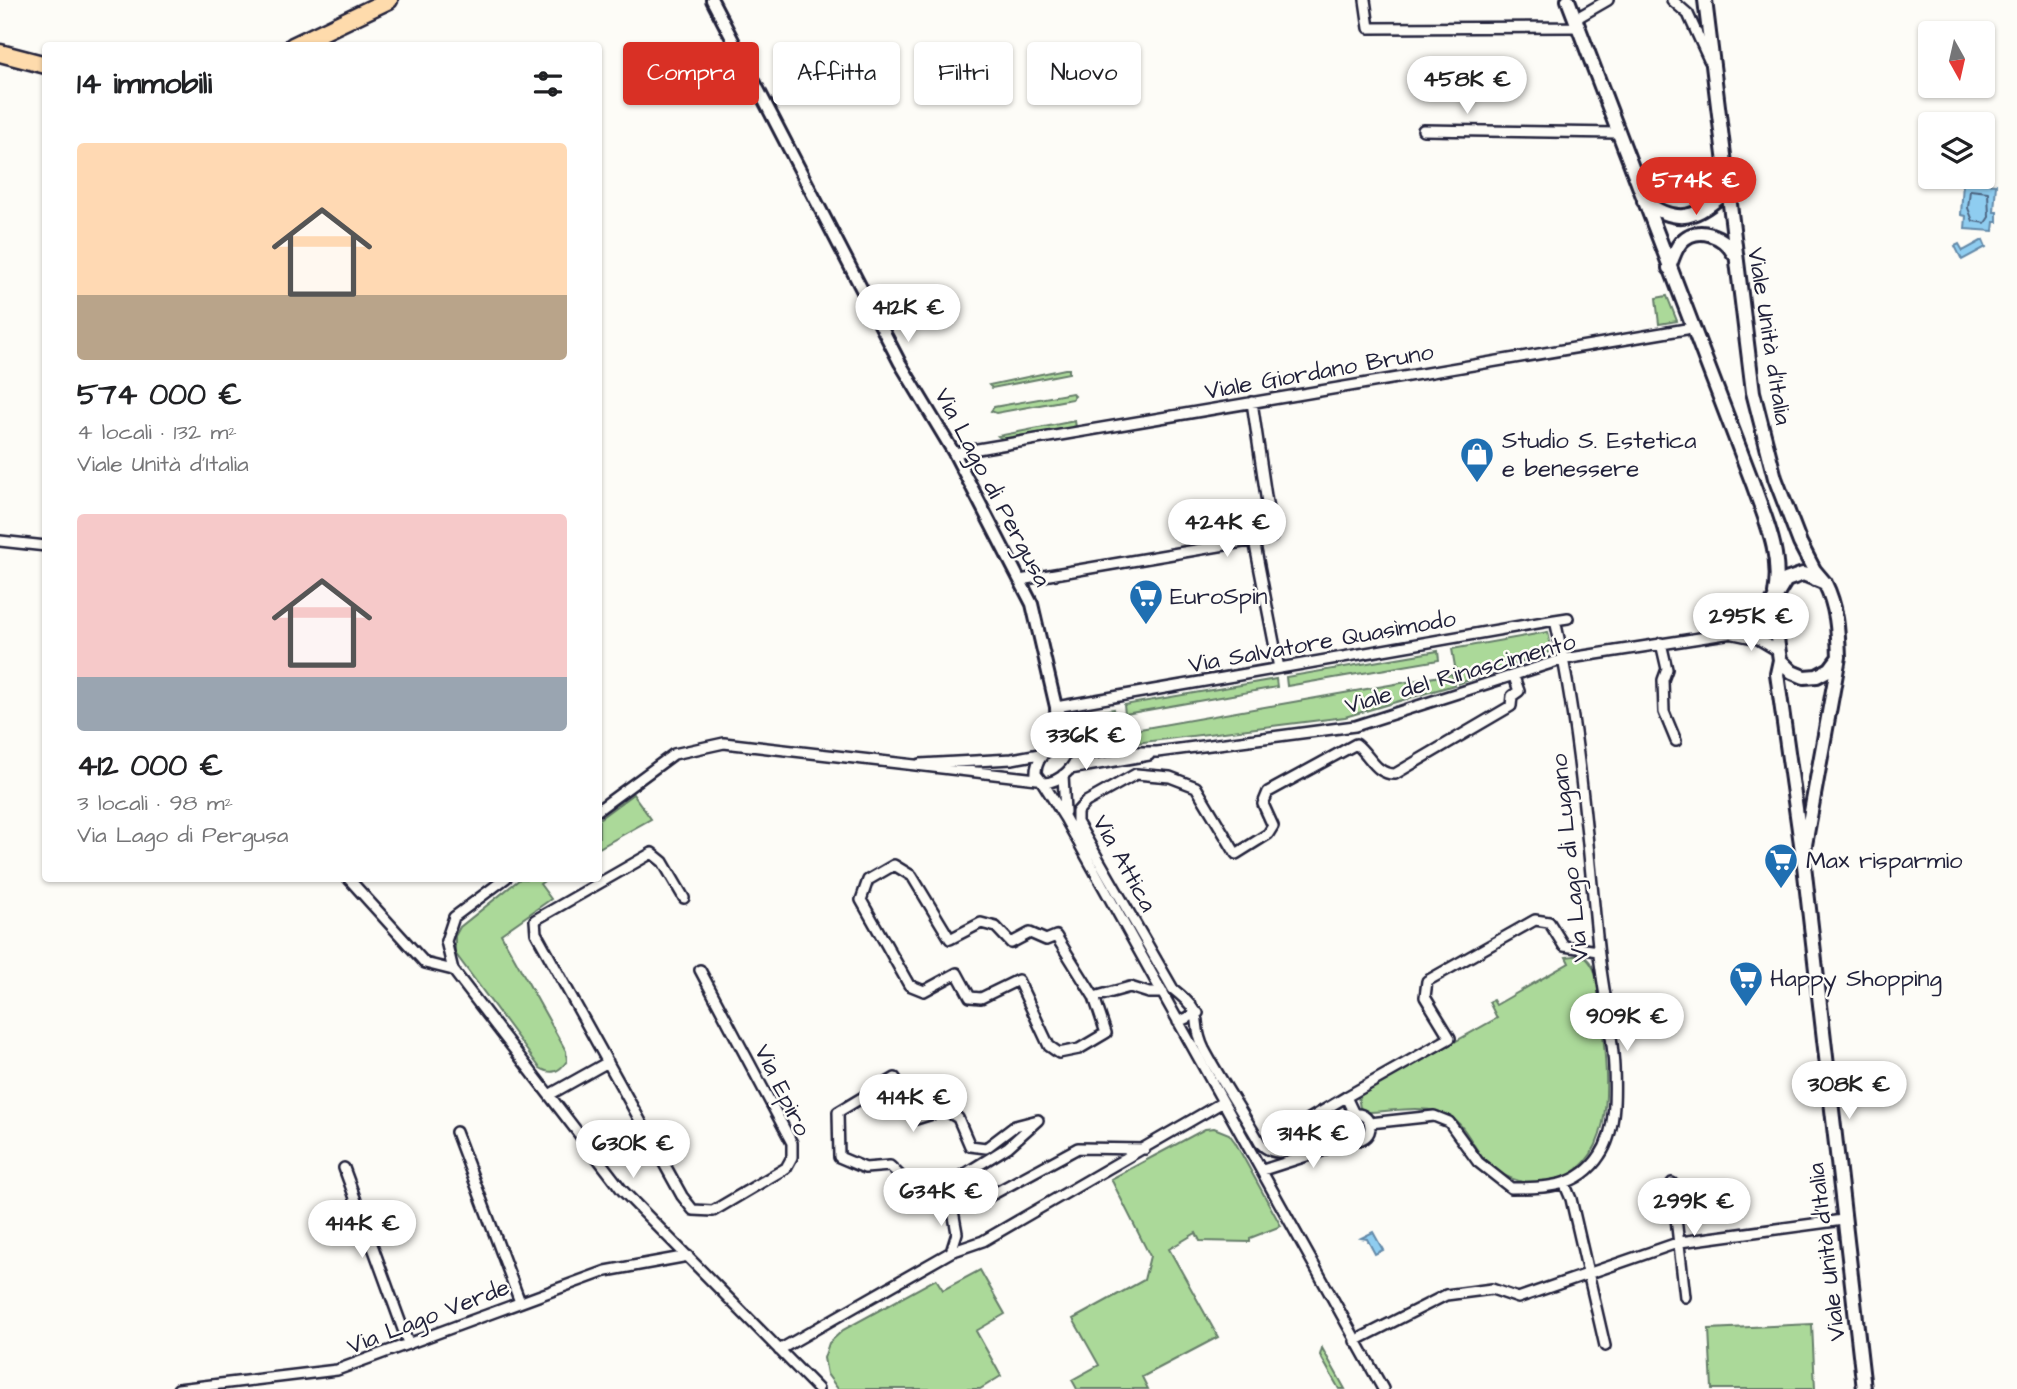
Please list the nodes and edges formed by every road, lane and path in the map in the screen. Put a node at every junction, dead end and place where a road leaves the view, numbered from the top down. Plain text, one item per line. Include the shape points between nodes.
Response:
1 (389, 0) edge
2 (712, 0) edge
3 (1366, 0) edge
4 (1568, 0) edge
5 (1608, 0) edge
6 (1672, 0) edge
7 (1705, 0) edge
8 (1577, 23) junction
9 (301, 42) edge
10 (0, 53) edge
11 (42, 64) edge
12 (1712, 65) junction
13 (1423, 130) dead end
14 (1618, 133) junction
15 (1727, 191) junction
16 (1644, 201) junction
17 (1736, 257) junction
18 (1670, 268) junction
19 (1692, 328) junction
20 (1252, 402) junction
21 (954, 453) junction
22 (1254, 540) junction
23 (0, 541) edge
24 (42, 546) edge
25 (1020, 580) junction
26 (1825, 583) junction
27 (1774, 598) junction
28 (1568, 618) dead end
29 (1555, 620) junction
30 (1732, 634) junction
31 (1661, 643) junction
32 (1779, 655) junction
33 (1839, 657) junction
34 (1564, 659) junction
35 (1279, 668) junction
36 (1514, 677) junction
37 (1056, 706) junction
38 (1074, 741) junction
39 (1676, 741) dead end
40 (1057, 743) junction
41 (1157, 752) junction
42 (1046, 753) junction
43 (918, 764) junction
44 (1066, 772) junction
45 (1040, 781) junction
46 (602, 807) edge
47 (1065, 818) junction
48 (1803, 859) junction
49 (352, 882) edge
50 (501, 882) edge
51 (601, 882) edge
52 (602, 882) edge
53 (684, 898) dead end
54 (1598, 951) junction
55 (453, 970) junction
56 (700, 970) dead end
57 (1163, 993) junction
58 (1094, 997) junction
59 (1198, 1013) junction
60 (1178, 1022) junction
61 (608, 1062) junction
62 (549, 1095) junction
63 (1346, 1097) junction
64 (1223, 1102) junction
65 (1354, 1114) junction
66 (1370, 1123) junction
67 (456, 1132) dead end
68 (1348, 1136) junction
69 (1147, 1149) junction
70 (344, 1168) dead end
71 (1263, 1170) junction
72 (1672, 1183) dead end
73 (1565, 1185) junction
74 (955, 1193) junction
75 (953, 1205) junction
76 (1843, 1220) junction
77 (1680, 1242) junction
78 (951, 1252) junction
79 (688, 1256) junction
80 (1588, 1274) junction
81 (1685, 1297) dead end
82 (520, 1302) junction
83 (1355, 1341) junction
84 (408, 1343) junction
85 (1605, 1346) dead end
86 (779, 1350) junction
87 (177, 1389) edge
88 (818, 1389) edge
89 (1383, 1389) edge
90 (1864, 1389) edge

1 - 9 highway
2 - 21 street, Via Lago di Pergusa via 900,363
3 - 8 street via 1369,28
4 - 8 main road, Viale Unità d'Italia
5 - 8 street
6 - 12 street via 1688,14
7 - 12 main road, Viale Unità d'Italia
8 - 14 main road, Viale Unità d'Italia
10 - 11 highway
12 - 15 main road, Viale Unità d'Italia
13 - 14 street
14 - 16 main road, Viale Unità d'Italia
15 - 16 main road via 1695,216 1664,213
15 - 17 main road, Viale Unità d'Italia
16 - 18 main road, Viale Unità d'Italia
17 - 18 main road via 1721,238 1696,234 1679,244
17 - 26 main road, Viale Unità d'Italia via 1754,392 1775,478 1800,543
18 - 19 main road, Viale Unità d'Italia
19 - 20 street, Viale Giordano Bruno
19 - 27 main road, Viale Unità d'Italia via 1774,545 1779,570
20 - 21 street, Viale Giordano Bruno
20 - 22 street via 1272,537
21 - 25 street, Via Lago di Pergusa
22 - 25 street
22 - 35 street
23 - 24 street
25 - 37 street, Via Lago di Pergusa via 1042,636
26 - 27 main road via 1803,574 1786,580
26 - 33 main road, Viale Unità d'Italia via 1835,603
27 - 30 street, Viale del Rinascimento via 1749,627
27 - 32 main road, Viale Unità d'Italia
28 - 29 street, Via Salvatore Quasìmodo
29 - 34 street
29 - 35 street, Via Salvatore Quasìmodo
30 - 31 street, Viale del Rinascimento
30 - 32 street, Viale del Rinascimento via 1758,639
31 - 34 street, Viale del Rinascimento
31 - 39 street via 1667,669 1664,712
32 - 33 main road via 1792,672 1804,677 1830,669
32 - 48 main road, Viale Unità d'Italia via 1777,674
33 - 48 main road, Viale Unità d'Italia
34 - 36 street, Viale del Rinascimento
34 - 54 street, Via Lago di Lugano
35 - 37 street, Via Salvatore Quasìmodo
36 - 41 street, Viale del Rinascimento via 1355,726
36 - 59 street, Via Attica via 1519,691 1512,696 1511,706 1395,774 1385,775 1377,769 1356,744 1268,792 1264,804 1273,826 1236,854 1196,788 1170,776 1136,774 1077,811 1077,822 1173,989
37 - 38 street, Via Lago di Pergusa
37 - 40 street, Via Lago di Pergusa
38 - 40 street
38 - 41 street via 1111,752
38 - 44 street via 1079,755
40 - 42 street
41 - 44 street
42 - 43 street
42 - 45 street via 1036,764
43 - 45 street
43 - 46 street via 724,743 674,754
44 - 45 street via 1056,781
44 - 47 street
45 - 47 street
47 - 57 street
48 - 76 main road, Viale Unità d'Italia
49 - 55 street via 425,963
50 - 55 street via 454,917 446,941
51 - 61 street via 535,920 536,933
52 - 53 street via 652,853 663,862
54 - 63 street via 1564,946 1549,922 1535,920 1427,981 1425,997 1450,1038
54 - 73 street, Via Lago di Lugano via 1614,1066 1614,1112 1601,1155
55 - 62 street
56 - 61 street, Via Epiro via 792,1143 786,1168 713,1211 693,1210
57 - 58 street via 1130,987
57 - 60 street
58 - 58 street via 1056,936 1046,940 1030,933 1011,943 996,927 981,923 950,939 912,876 894,865 868,880 861,900 909,985 924,990 957,972 970,997 981,998 1018,980 1049,1045 1059,1053 1079,1049 1106,1033
59 - 60 street
59 - 63 street via 1202,1045 1268,1151 1293,1149 1306,1139 1309,1119
60 - 64 street
61 - 62 street
62 - 79 street via 622,1190
63 - 65 street
64 - 69 street
64 - 71 street
65 - 66 street via 1366,1116
65 - 68 street via 1345,1124
66 - 68 street via 1364,1138
66 - 73 street via 1434,1116 1449,1122 1478,1162 1511,1188
67 - 82 street
68 - 71 street via 1322,1151
69 - 75 street via 1078,1148 971,1206
69 - 78 street via 983,1241
70 - 84 street
71 - 83 street
72 - 77 street
73 - 80 street
74 - 74 street via 919,1195 890,1166 865,1168 839,1157 838,1112 895,1078 916,1119 945,1110 958,1118 970,1146 986,1148 1015,1126 1038,1120 1008,1147 958,1178
74 - 75 street
75 - 78 street via 957,1233
76 - 77 street
76 - 90 main road, Viale Unità d'Italia
77 - 80 street
77 - 81 street
78 - 86 street
79 - 82 street, Via Lago Verde via 606,1271
79 - 86 street
80 - 83 street via 1518,1298 1492,1289 1446,1295
80 - 85 street
82 - 84 street, Via Lago Verde
83 - 89 street
84 - 87 street, Via Lago Verde via 337,1370
86 - 88 street

